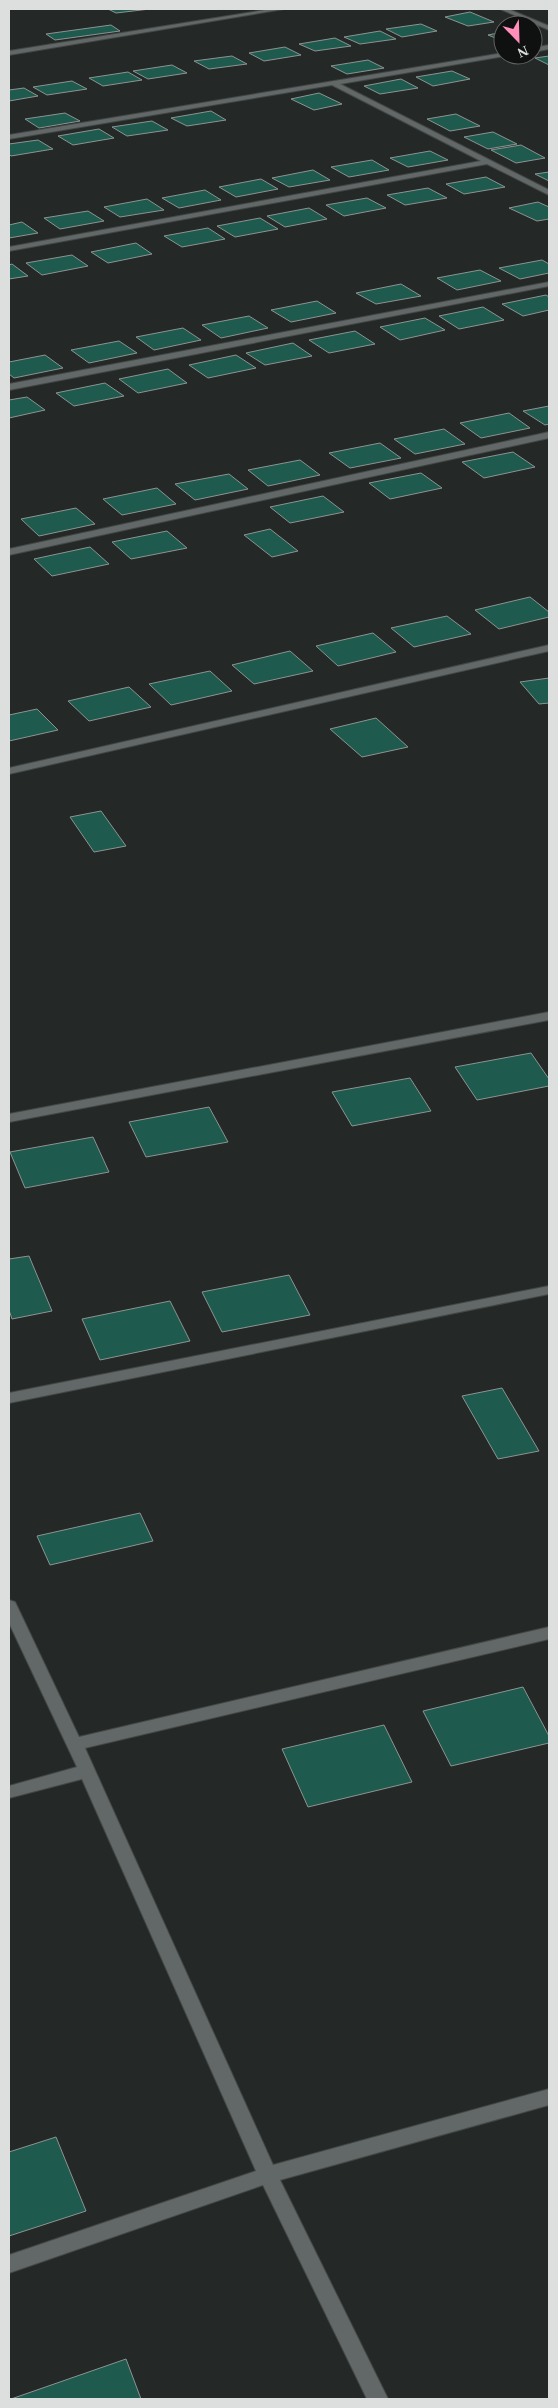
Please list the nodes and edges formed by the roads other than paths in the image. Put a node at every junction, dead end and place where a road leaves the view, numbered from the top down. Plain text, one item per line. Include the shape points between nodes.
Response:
1 (281, 9) edge
2 (503, 9) edge
3 (549, 28) edge
4 (9, 54) edge
5 (493, 57) edge
6 (333, 83) junction
7 (9, 137) edge
8 (489, 162) junction
9 (549, 193) edge
10 (9, 249) edge
11 (549, 284) edge
12 (9, 387) edge
13 (549, 435) edge
14 (9, 552) edge
15 (549, 648) edge
16 (9, 771) edge
17 (549, 1016) edge
18 (9, 1118) edge
19 (549, 1290) edge
20 (9, 1398) edge
21 (9, 1606) edge
22 (549, 1633) edge
23 (74, 1744) junction
24 (87, 1770) junction
25 (9, 1792) edge
26 (549, 2098) edge
27 (268, 2175) junction
28 (9, 2264) edge
29 (378, 2399) edge

1 - 4 street
2 - 3 street
5 - 6 street
6 - 7 street
6 - 8 street
8 - 9 street
8 - 10 street
11 - 12 street
13 - 14 street
15 - 16 street
17 - 18 street
19 - 20 street
21 - 23 street
22 - 23 street
23 - 24 street
24 - 25 street
24 - 27 street
26 - 27 street
27 - 28 street
27 - 29 street

